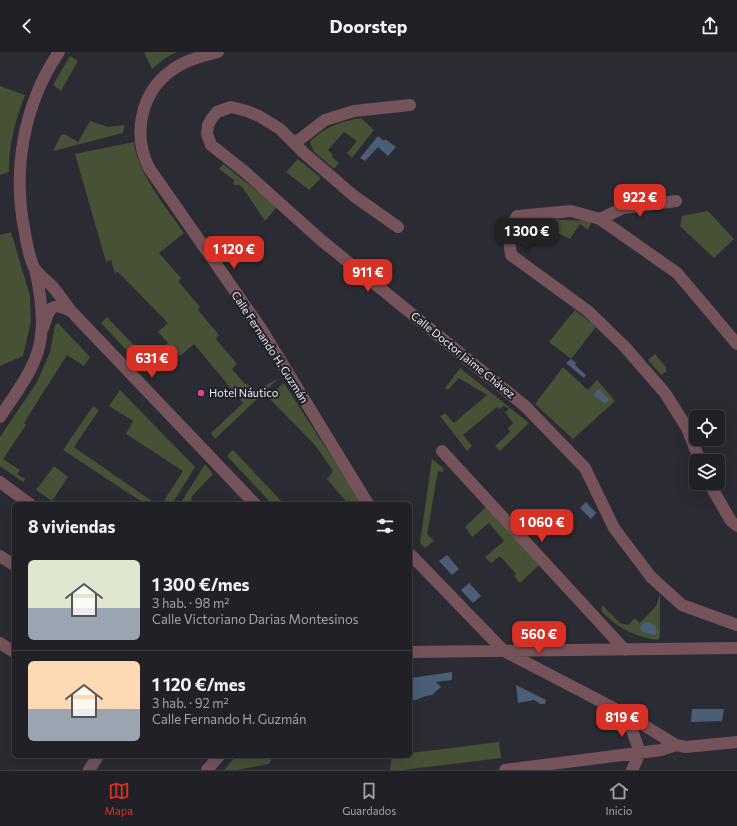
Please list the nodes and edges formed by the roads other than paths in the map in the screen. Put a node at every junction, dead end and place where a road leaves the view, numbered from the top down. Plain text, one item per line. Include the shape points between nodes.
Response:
1 (59, 52) edge
2 (218, 52) edge
3 (410, 105) dead end
4 (296, 143) junction
5 (676, 201) dead end
6 (600, 219) junction
7 (398, 227) dead end
8 (35, 269) junction
9 (71, 311) junction
10 (41, 332) junction
11 (737, 344) edge
12 (0, 417) edge
13 (442, 451) dead end
14 (697, 454) edge
15 (0, 482) edge
16 (713, 490) edge
17 (27, 502) edge
18 (253, 502) edge
19 (367, 502) edge
20 (737, 526) edge
21 (0, 556) edge
22 (412, 556) edge
23 (12, 564) edge
24 (737, 625) edge
25 (0, 643) edge
26 (737, 648) edge
27 (12, 649) edge
28 (625, 650) junction
29 (504, 651) junction
30 (412, 652) edge
31 (627, 715) junction
32 (737, 742) edge
33 (676, 745) junction
34 (640, 753) junction
35 (99, 758) edge
36 (89, 770) edge
37 (505, 770) edge
38 (632, 770) edge

1 - 8 street via 51,63 27,121 20,164 21,214 27,246
2 - 19 street, Calle Fernando H. Guzmán via 173,69 154,88 145,105 140,125 142,155 260,327
3 - 4 street via 354,111 326,120
4 - 7 street, Calle Doctor Jaime Chávez via 354,196
4 - 24 street, Calle Doctor Jaime Chávez via 259,116 231,107 217,112 208,125 207,134 211,145 321,240 525,406 585,468 614,528 651,577 682,605
5 - 6 street via 623,208
6 - 11 street via 677,273
6 - 14 street via 571,211 518,216 508,232 511,255 588,311 624,346 665,392 687,428
8 - 9 street via 54,288
8 - 10 street via 39,287
9 - 10 street via 55,306 50,310
9 - 18 street
10 - 12 street via 37,354 27,377
13 - 28 street
15 - 17 street
16 - 20 street via 731,521
21 - 23 street
22 - 29 street
25 - 27 street
26 - 28 street
28 - 29 street
29 - 30 street
29 - 31 street
31 - 33 street
31 - 34 street
32 - 33 street via 686,747
33 - 34 street
34 - 37 street
34 - 38 street
35 - 36 street

